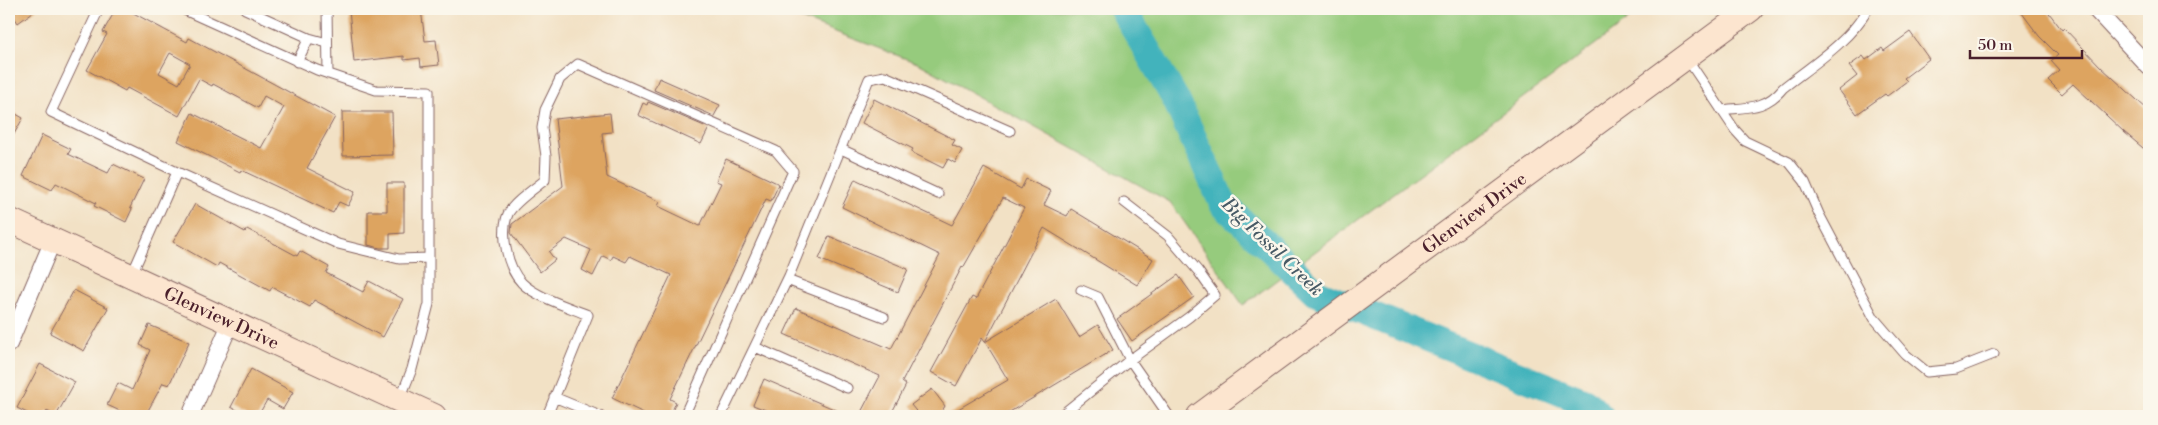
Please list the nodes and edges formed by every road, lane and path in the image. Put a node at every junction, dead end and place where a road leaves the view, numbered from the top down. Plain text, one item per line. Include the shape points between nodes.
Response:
1 (99, 9) edge
2 (182, 9) edge
3 (245, 9) edge
4 (327, 9) edge
5 (1751, 9) edge
6 (1868, 9) edge
7 (2095, 9) edge
8 (309, 38) junction
9 (327, 43) junction
10 (1686, 57) junction
11 (298, 62) junction
12 (2149, 67) edge
13 (328, 74) junction
14 (1721, 110) junction
15 (1010, 131) dead end
16 (841, 149) junction
17 (177, 172) junction
18 (938, 194) dead end
19 (1124, 202) dead end
20 (9, 220) edge
21 (53, 240) junction
22 (429, 258) junction
23 (131, 276) junction
24 (787, 280) junction
25 (1081, 290) dead end
26 (884, 317) dead end
27 (231, 322) junction
28 (9, 344) edge
29 (755, 347) junction
30 (1994, 354) dead end
31 (1130, 360) junction
32 (847, 388) dead end
33 (554, 398) junction
34 (400, 400) junction
35 (190, 416) edge
36 (434, 416) edge
37 (547, 416) edge
38 (600, 416) edge
39 (684, 416) edge
40 (721, 416) edge
41 (1060, 416) edge
42 (1169, 416) edge
43 (1199, 416) edge

1 - 17 lane via 52,112
2 - 11 lane
3 - 8 lane
4 - 9 lane
5 - 10 main road, Glenview Drive
6 - 14 lane via 1840,42 1775,97 1760,106
7 - 12 street
8 - 9 lane
8 - 11 lane
9 - 13 lane
10 - 14 lane
10 - 43 main road, Glenview Drive
11 - 13 lane
13 - 22 lane via 376,90 429,91
14 - 30 lane via 1745,141 1789,162 1805,182 1874,318 1905,354 1928,372 1956,369
15 - 16 lane via 885,76 869,79
16 - 18 lane
16 - 24 lane
17 - 22 lane via 338,244 399,259
17 - 23 lane
19 - 31 lane via 1168,236 1215,296
20 - 21 main road, Glenview Drive
21 - 23 main road, Glenview Drive
21 - 28 street
22 - 34 lane via 429,304 412,369
23 - 27 main road, Glenview Drive
24 - 26 lane
24 - 29 lane
25 - 31 lane via 1098,297
27 - 34 main road, Glenview Drive
27 - 35 street
29 - 32 lane
29 - 40 lane
31 - 41 lane
31 - 42 lane
33 - 37 lane
33 - 38 lane
33 - 39 lane via 588,315 521,282 510,262 503,235 508,212 545,180 542,128 545,110 560,79 578,64 776,151 793,171
34 - 36 main road, Glenview Drive

